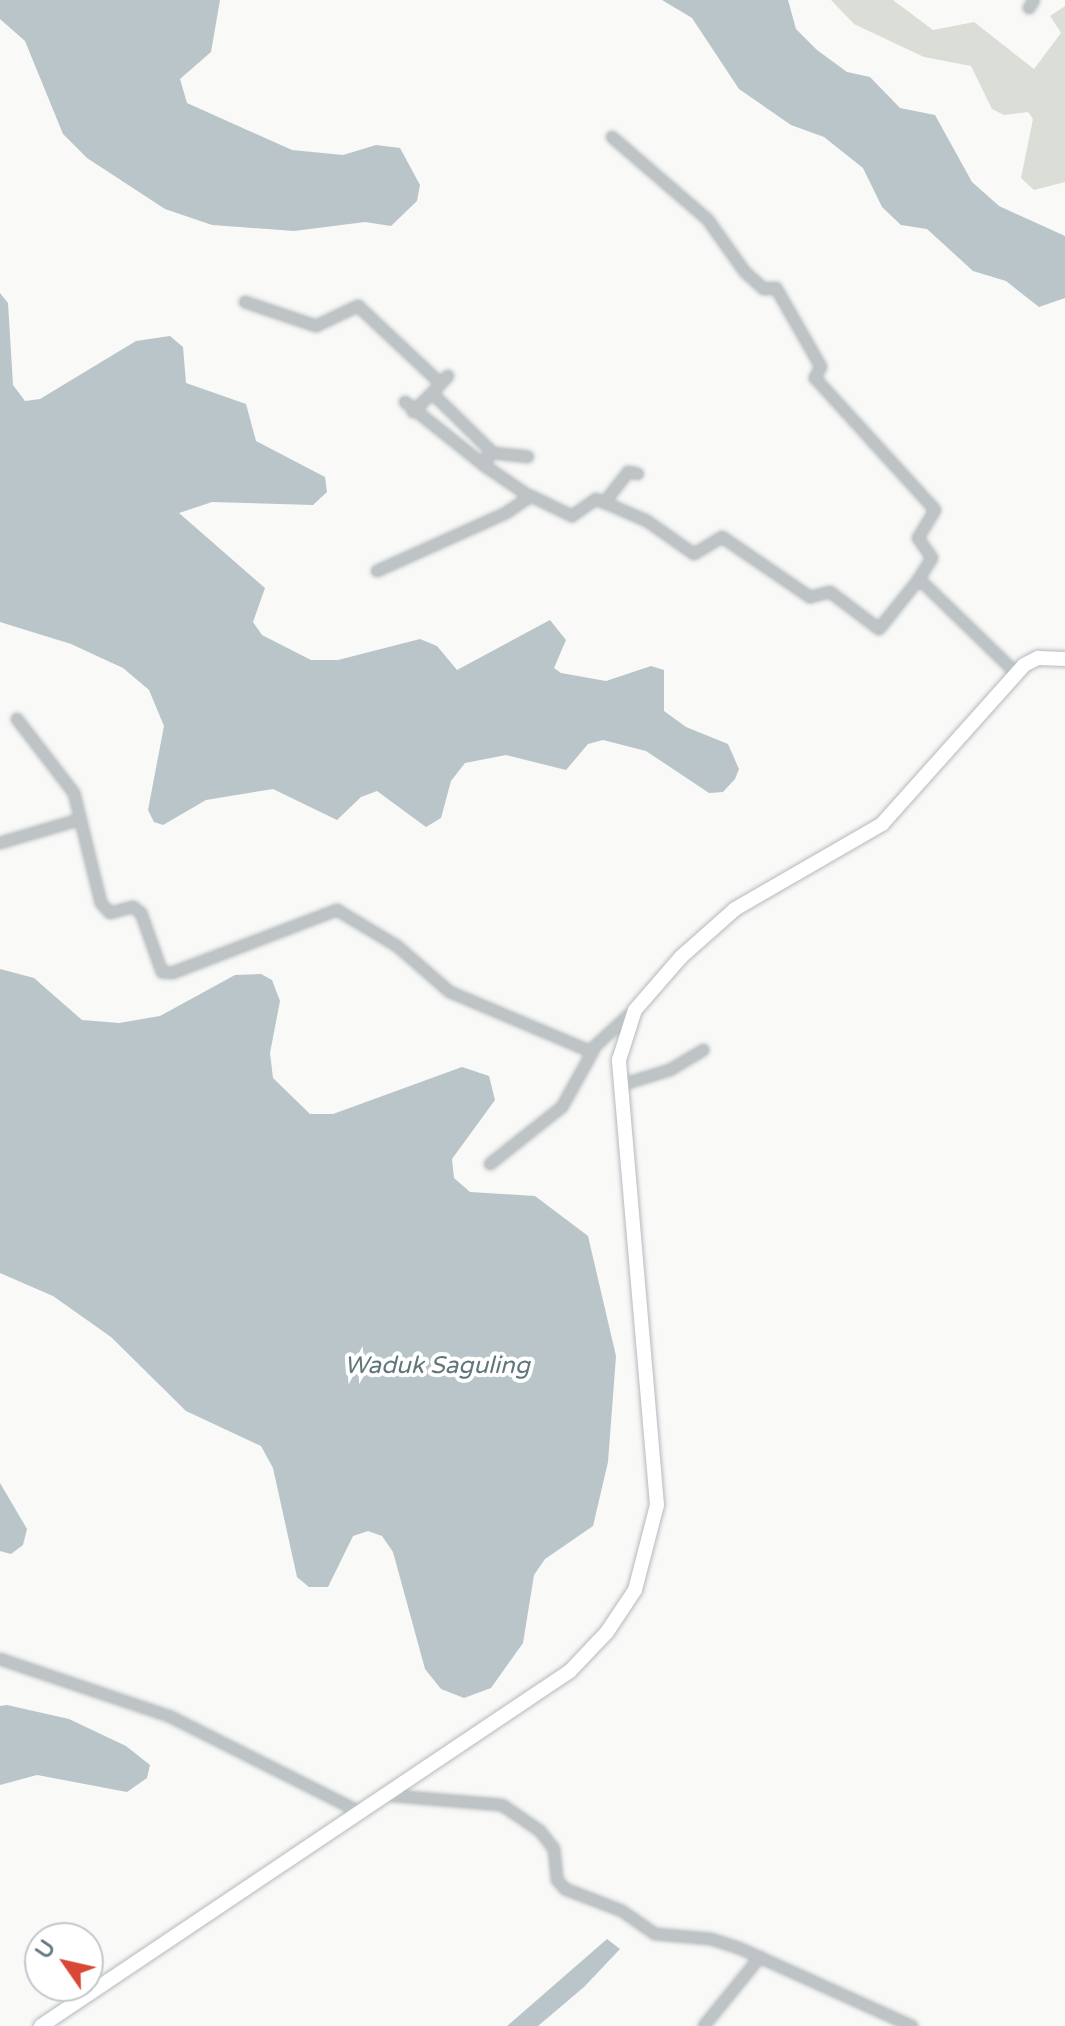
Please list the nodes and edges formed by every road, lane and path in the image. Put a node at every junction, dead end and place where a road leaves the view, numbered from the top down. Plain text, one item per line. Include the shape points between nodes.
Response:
1 (612, 137) dead end
2 (245, 302) dead end
3 (432, 393) junction
4 (405, 402) dead end
5 (413, 412) junction
6 (492, 453) junction
7 (528, 457) dead end
8 (485, 466) junction
9 (638, 474) dead end
10 (529, 496) junction
11 (604, 503) junction
12 (377, 571) dead end
13 (919, 579) junction
14 (1065, 659) edge
15 (1016, 673) junction
16 (17, 719) dead end
17 (78, 820) junction
18 (0, 843) edge
19 (635, 1010) junction
20 (703, 1050) dead end
21 (593, 1051) junction
22 (621, 1085) junction
23 (490, 1164) dead end
24 (0, 1659) edge
25 (382, 1795) junction
26 (360, 1812) junction
27 (760, 1957) junction
28 (41, 2026) edge
29 (704, 2026) edge
30 (912, 2026) edge

1 - 13 street via 708,220 745,272 764,289 776,288 821,367 815,378 935,510 918,538 932,558
2 - 3 street via 316,326 358,306 444,380
3 - 5 street
3 - 6 street
4 - 5 street
5 - 8 street
6 - 7 street
6 - 8 street
8 - 10 street
9 - 11 street via 628,472
10 - 11 street via 572,516 595,499
10 - 12 street via 506,513
11 - 13 street via 652,524 694,554 722,537 810,597 830,592 881,629
13 - 15 street
14 - 15 main road via 1038,658
15 - 19 main road via 882,824 735,909 681,957
16 - 17 street via 71,788
17 - 18 street
17 - 21 street via 101,903 110,913 133,907 141,913 162,972 172,973 337,910 397,946 450,992
19 - 21 street
19 - 22 main road via 619,1060
20 - 22 street via 670,1070
21 - 23 street via 562,1107
22 - 25 main road via 657,1505 650,1550 635,1590 570,1671
24 - 26 street via 171,1717
25 - 26 main road
25 - 27 street via 410,1801 474,1799 521,1814 554,1849 557,1880 565,1889 622,1911 655,1934 711,1939
26 - 28 main road
27 - 29 street
27 - 30 street

